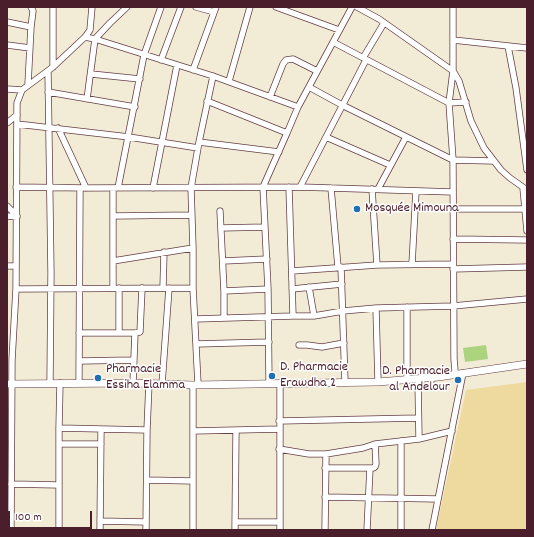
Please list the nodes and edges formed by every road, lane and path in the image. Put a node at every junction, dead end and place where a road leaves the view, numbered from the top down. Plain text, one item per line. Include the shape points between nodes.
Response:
1 (31, 7) edge
2 (53, 7) edge
3 (92, 7) edge
4 (127, 7) edge
5 (161, 7) edge
6 (181, 7) edge
7 (196, 7) edge
8 (250, 7) edge
9 (352, 7) edge
10 (357, 7) edge
11 (453, 7) edge
12 (280, 8) edge
13 (215, 10) edge
14 (7, 22) edge
15 (384, 23) junction
16 (31, 27) junction
17 (339, 30) junction
18 (85, 37) junction
19 (95, 39) junction
20 (453, 40) junction
21 (333, 42) junction
22 (7, 45) edge
23 (508, 46) junction
24 (30, 48) junction
25 (527, 48) edge
26 (144, 55) junction
27 (364, 59) junction
28 (161, 60) junction
29 (177, 65) junction
30 (50, 69) junction
31 (193, 70) junction
32 (318, 71) junction
33 (453, 71) junction
34 (91, 74) junction
35 (213, 76) junction
36 (140, 79) junction
37 (229, 81) junction
38 (28, 84) junction
39 (310, 87) junction
40 (7, 89) edge
41 (22, 90) junction
42 (48, 92) junction
43 (270, 97) junction
44 (87, 99) junction
45 (207, 101) junction
46 (466, 102) junction
47 (450, 103) junction
48 (342, 105) junction
49 (135, 107) junction
50 (298, 107) junction
51 (17, 116) junction
52 (7, 123) edge
53 (17, 124) junction
54 (49, 127) junction
55 (58, 128) junction
56 (287, 133) junction
57 (406, 136) junction
58 (129, 137) junction
59 (326, 137) junction
60 (162, 142) junction
61 (198, 145) junction
62 (279, 152) junction
63 (453, 160) junction
64 (493, 161) junction
65 (390, 165) junction
66 (527, 170) edge
67 (16, 187) junction
68 (50, 187) junction
69 (263, 187) junction
70 (289, 187) junction
71 (300, 187) junction
72 (80, 188) junction
73 (86, 188) junction
74 (116, 188) junction
75 (153, 188) junction
76 (191, 188) junction
77 (331, 188) junction
78 (375, 189) junction
79 (525, 189) edge
80 (416, 190) junction
81 (453, 192) junction
82 (7, 206) edge
83 (453, 209) junction
84 (525, 209) junction
85 (220, 211) dead end
86 (192, 215) junction
87 (7, 216) edge
88 (17, 216) junction
89 (113, 216) junction
90 (265, 227) junction
91 (221, 228) junction
92 (527, 231) edge
93 (453, 239) junction
94 (527, 240) edge
95 (193, 248) junction
96 (164, 252) junction
97 (267, 259) junction
98 (223, 260) junction
99 (113, 261) junction
100 (412, 264) junction
101 (377, 265) junction
102 (7, 266) edge
103 (16, 266) junction
104 (453, 266) junction
105 (340, 267) junction
106 (527, 267) edge
107 (292, 271) junction
108 (342, 284) junction
109 (309, 287) junction
110 (79, 288) junction
111 (116, 288) junction
112 (142, 288) junction
113 (166, 288) junction
114 (192, 288) junction
115 (292, 288) junction
116 (16, 289) junction
117 (51, 289) junction
118 (268, 289) junction
119 (224, 291) junction
120 (527, 299) edge
121 (454, 306) junction
122 (407, 307) junction
123 (376, 308) junction
124 (343, 311) junction
125 (293, 316) junction
126 (314, 316) junction
127 (269, 317) junction
128 (224, 318) junction
129 (195, 319) junction
130 (79, 333) junction
131 (119, 333) junction
132 (135, 333) junction
133 (270, 342) junction
134 (344, 343) junction
135 (196, 344) junction
136 (299, 345) dead end
137 (9, 360) edge
138 (134, 360) junction
139 (80, 361) junction
140 (527, 364) edge
141 (463, 373) junction
142 (454, 375) junction
143 (419, 379) junction
144 (407, 381) junction
145 (79, 382) junction
146 (133, 382) junction
147 (345, 382) junction
148 (378, 382) junction
149 (50, 383) junction
150 (60, 383) junction
151 (149, 383) junction
152 (269, 383) junction
153 (280, 383) junction
154 (10, 384) edge
155 (162, 384) junction
156 (195, 384) junction
157 (418, 418) junction
158 (279, 421) junction
159 (9, 428) edge
160 (60, 428) junction
161 (101, 429) junction
162 (279, 429) junction
163 (147, 430) junction
164 (236, 430) junction
165 (193, 431) junction
166 (452, 432) junction
167 (419, 440) junction
168 (401, 441) junction
169 (59, 444) junction
170 (101, 444) junction
171 (375, 444) junction
172 (279, 449) junction
173 (326, 454) junction
174 (325, 468) junction
175 (370, 468) junction
176 (147, 480) junction
177 (193, 481) junction
178 (11, 484) junction
179 (59, 485) junction
180 (325, 497) junction
181 (368, 498) junction
182 (400, 498) junction
183 (438, 499) junction
184 (9, 521) edge
185 (100, 521) junction
186 (146, 522) junction
187 (236, 522) junction
188 (280, 522) junction
189 (11, 530) edge
190 (59, 530) edge
191 (100, 530) edge
192 (146, 530) edge
193 (193, 530) edge
194 (235, 530) edge
195 (280, 530) edge
196 (325, 530) edge
197 (367, 530) edge
198 (401, 530) edge
199 (432, 530) edge

1 - 16 street
2 - 30 street
3 - 18 street via 90,30
4 - 19 street
5 - 26 street
6 - 28 street
7 - 13 street
8 - 37 street
9 - 17 street
10 - 15 street
11 - 20 street
12 - 17 street
13 - 31 street
14 - 16 street
15 - 27 street
15 - 33 street
16 - 24 street
17 - 21 street
18 - 19 street
18 - 30 street
19 - 26 street
19 - 34 street
20 - 23 street
20 - 33 street
21 - 27 street
21 - 32 street
22 - 24 street
23 - 25 street
23 - 66 street
24 - 38 street
26 - 28 street
26 - 36 street
27 - 47 street
27 - 48 street
28 - 29 street
29 - 31 street
29 - 60 street
30 - 38 street
30 - 42 street
31 - 35 street
32 - 39 street
32 - 43 street via 293,59 286,60
33 - 46 street
33 - 47 street
34 - 36 street
34 - 44 street
35 - 37 street
35 - 45 street
36 - 49 street
37 - 43 street
38 - 41 street
39 - 48 street
39 - 50 street
40 - 41 street
41 - 51 street via 17,103
42 - 44 street
42 - 54 street
43 - 50 street
44 - 49 street
45 - 56 street
45 - 61 street
46 - 47 street
46 - 64 street via 471,121
47 - 63 street
48 - 57 street
48 - 59 street
49 - 58 street
50 - 56 street
51 - 52 street
51 - 53 street
53 - 54 street
53 - 67 street
54 - 55 street
54 - 68 street
55 - 58 street
55 - 73 street
56 - 62 street
57 - 63 street
57 - 65 street
58 - 60 street
58 - 74 street
59 - 65 street
59 - 71 street
60 - 61 street
60 - 75 street
61 - 62 street
61 - 76 street
62 - 69 street
63 - 64 street
63 - 81 street
64 - 79 street
65 - 78 street
67 - 68 street
67 - 88 street
68 - 72 street
68 - 117 street
69 - 70 street
69 - 76 street
69 - 90 street
70 - 71 street
70 - 107 street
71 - 77 street
72 - 73 street
72 - 110 street
73 - 74 street
74 - 75 street
74 - 89 street
75 - 76 street
76 - 86 street
77 - 78 street
77 - 105 street
78 - 80 street
78 - 101 street
79 - 84 street
80 - 81 street
80 - 100 street
81 - 83 street
82 - 88 street
83 - 84 street
83 - 93 street
84 - 92 street
85 - 91 street
86 - 89 street
86 - 95 street
87 - 88 street
88 - 103 street
89 - 99 street
90 - 91 street
90 - 97 street
91 - 98 street
93 - 94 street
93 - 104 street
95 - 96 street
95 - 114 street
96 - 99 street
96 - 113 street
97 - 98 street
97 - 118 street
98 - 119 street
99 - 111 street
100 - 101 street
100 - 104 street
101 - 105 street
102 - 103 street
103 - 116 street
104 - 106 street
104 - 121 street
105 - 107 street
105 - 108 street
107 - 115 street
108 - 109 street
108 - 124 street
109 - 115 street
109 - 126 street
110 - 111 street
110 - 117 street
110 - 130 street
111 - 112 street
111 - 131 street
112 - 113 street
112 - 132 street via 141,330
113 - 114 street
113 - 155 street
114 - 129 street
115 - 125 street
116 - 117 street
116 - 137 street
117 - 149 street
118 - 119 street
118 - 127 street
119 - 128 street
120 - 121 street
121 - 122 street
121 - 142 street
122 - 123 street
122 - 144 street
123 - 124 street
123 - 148 street
124 - 126 street
124 - 134 street
125 - 126 street
125 - 127 street
127 - 128 street
127 - 133 street
128 - 129 street
129 - 135 street
130 - 131 street
130 - 139 street
131 - 132 street
132 - 138 street
133 - 135 street
133 - 152 street
134 - 136 street via 322,347
134 - 147 street
135 - 156 street
137 - 154 street
138 - 139 street
138 - 146 street
139 - 145 street
140 - 141 street
141 - 142 street
141 - 166 street
142 - 143 street
143 - 144 street
143 - 157 street
144 - 148 street
145 - 146 street
145 - 150 street
146 - 151 street
147 - 148 street
147 - 153 street
149 - 150 street
149 - 154 street
150 - 160 street
151 - 155 street
151 - 163 street
152 - 153 street
152 - 156 street
153 - 158 street
154 - 159 street
155 - 156 street
156 - 165 street
157 - 158 street
157 - 167 street
158 - 162 street
159 - 178 street
160 - 161 street
160 - 169 street
161 - 163 street
161 - 170 street
162 - 164 street
162 - 172 street
163 - 176 street
164 - 165 street
164 - 187 street
165 - 177 street
166 - 167 street
166 - 183 street
167 - 168 street
168 - 171 street
168 - 182 street
169 - 170 street
169 - 179 street
170 - 185 street
171 - 173 street
171 - 175 street via 376,467
172 - 173 street
172 - 188 street
173 - 174 street
174 - 175 street
174 - 180 street
175 - 181 street
176 - 177 street
176 - 186 street
177 - 193 street
178 - 179 street
178 - 184 street
179 - 190 street
180 - 181 street
180 - 196 street
181 - 182 street
181 - 197 street
182 - 183 street
182 - 198 street
183 - 199 street
184 - 189 street
185 - 186 street
185 - 191 street
186 - 192 street
187 - 188 street
187 - 194 street
188 - 195 street

